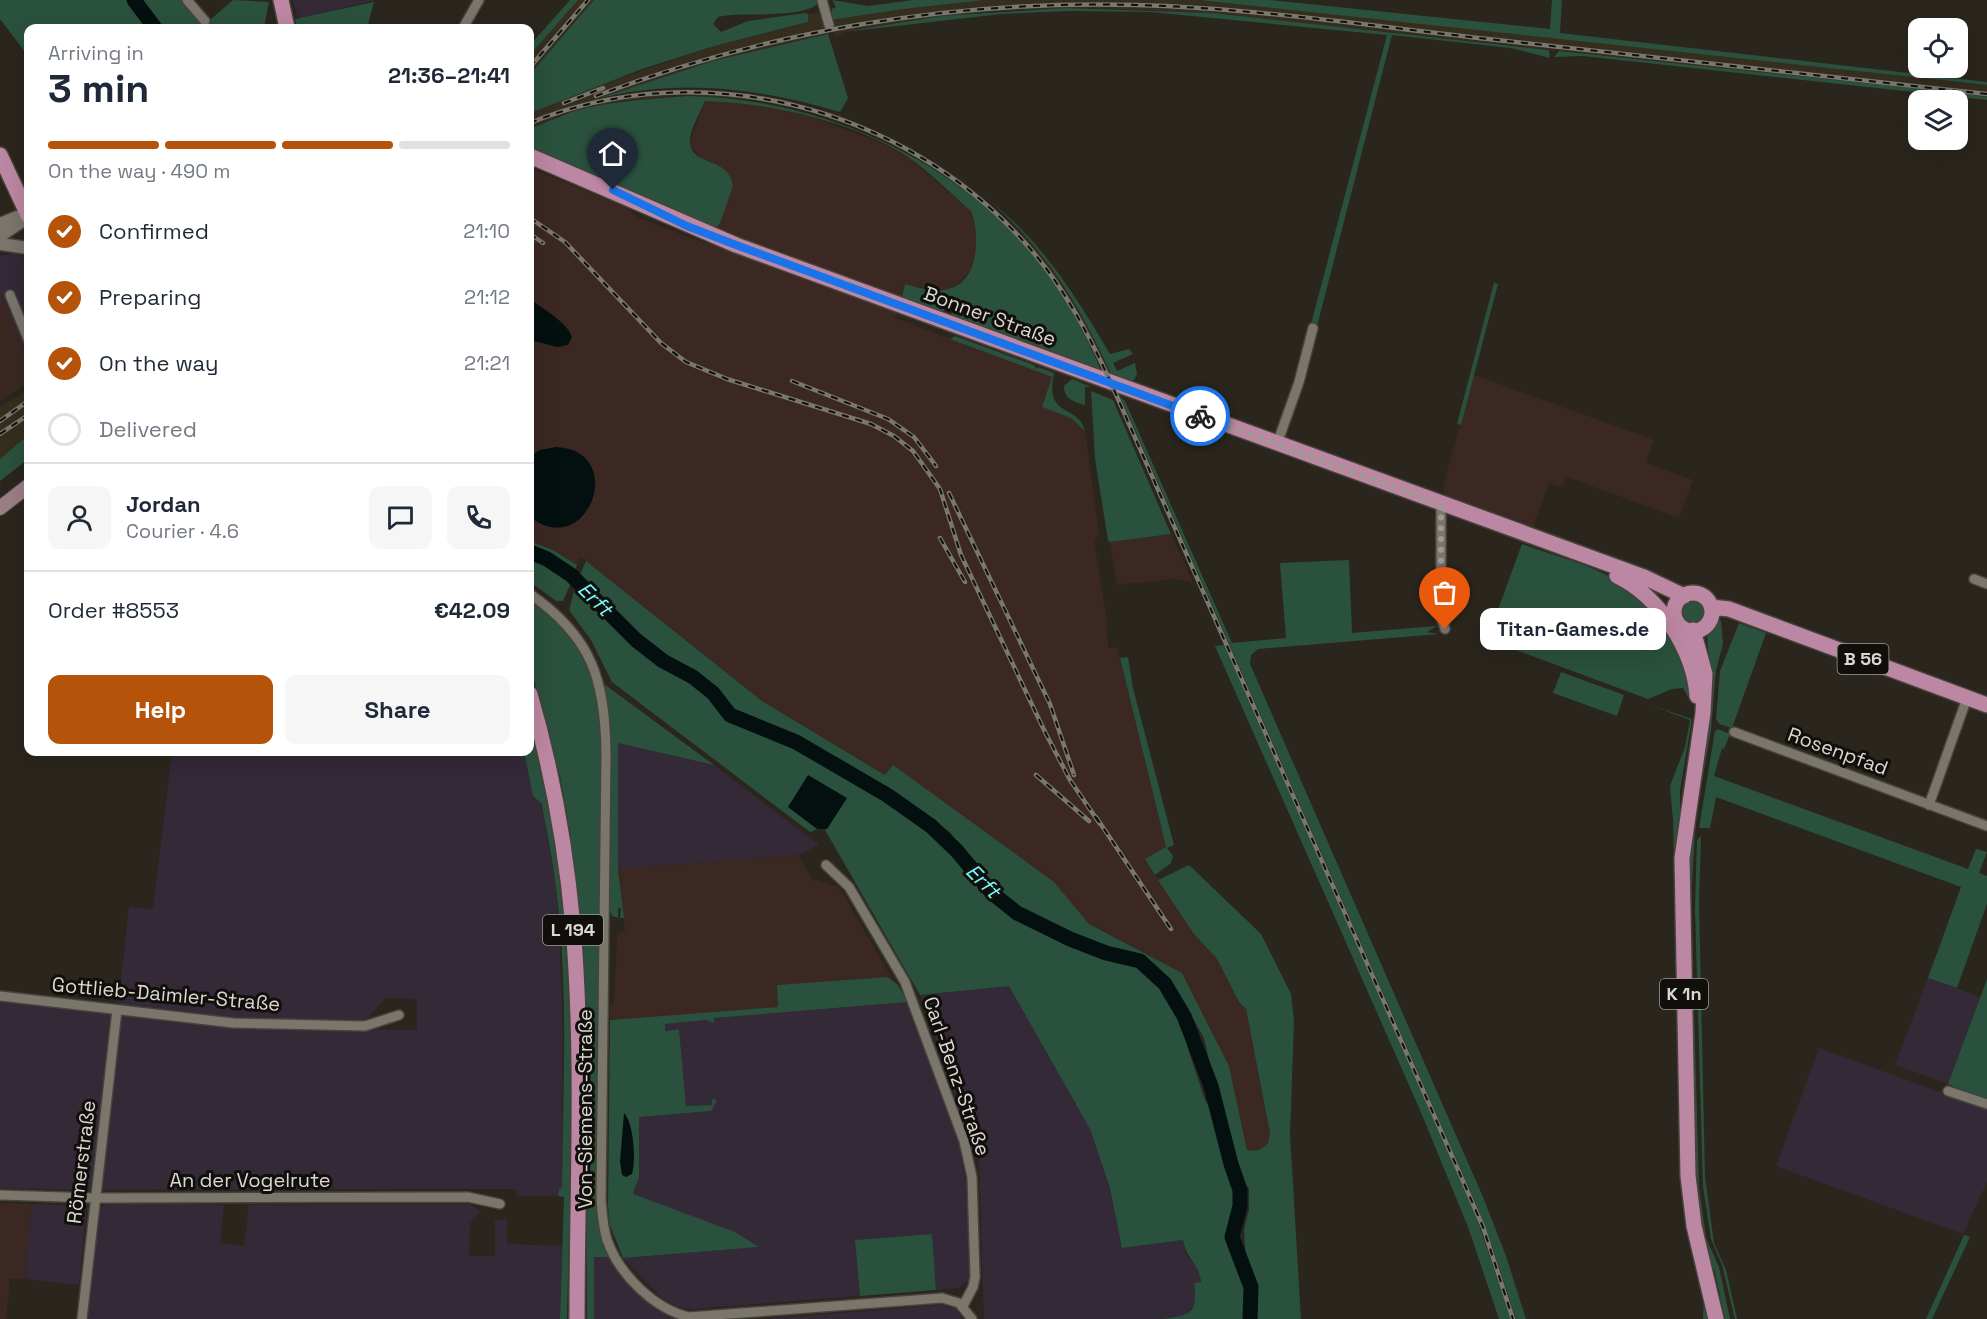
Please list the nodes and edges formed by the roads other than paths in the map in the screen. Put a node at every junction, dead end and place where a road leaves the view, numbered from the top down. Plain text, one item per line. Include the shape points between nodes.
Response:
1 (187, 0) edge
2 (281, 0) edge
3 (479, 0) edge
4 (822, 0) edge
5 (205, 21) dead end
6 (286, 24) edge
7 (465, 24) edge
8 (829, 25) dead end
9 (0, 155) edge
10 (534, 158) edge
11 (13, 183) junction
12 (24, 187) edge
13 (24, 207) edge
14 (24, 216) edge
15 (24, 219) edge
16 (0, 224) edge
17 (0, 236) edge
18 (0, 244) edge
19 (24, 247) edge
20 (10, 295) dead end
21 (1313, 328) dead end
22 (24, 329) edge
23 (1277, 444) junction
24 (24, 489) edge
25 (1441, 504) junction
26 (0, 508) edge
27 (1581, 555) junction
28 (1974, 579) dead end
29 (1987, 584) edge
30 (534, 597) edge
31 (1680, 601) junction
32 (1705, 620) junction
33 (1445, 629) dead end
34 (1967, 698) junction
35 (1987, 705) edge
36 (534, 711) edge
37 (1734, 732) dead end
38 (1929, 805) junction
39 (1688, 806) junction
40 (1987, 826) edge
41 (826, 865) dead end
42 (0, 996) edge
43 (117, 1010) junction
44 (399, 1015) dead end
45 (1948, 1091) dead end
46 (1987, 1104) edge
47 (0, 1195) edge
48 (95, 1198) junction
49 (500, 1204) dead end
50 (1700, 1254) junction
51 (963, 1305) junction
52 (82, 1319) edge
53 (577, 1319) edge
54 (972, 1319) edge
55 (1716, 1319) edge
56 (1723, 1319) edge

1 - 5 street
2 - 6 main road
3 - 7 street
4 - 8 street
9 - 11 main road
10 - 23 main road, Bonner Straße via 717,238
11 - 12 main road
11 - 13 main road
14 - 16 street
15 - 17 street
18 - 19 street
20 - 22 street
21 - 23 street
23 - 25 main road, Bonner Straße
24 - 26 main road
25 - 27 main road, Bonner Straße
25 - 33 street via 1441,616
27 - 31 main road via 1652,580
27 - 39 main road, K 1n via 1629,582 1648,598 1674,633 1693,671 1697,700 1683,788
28 - 29 street
30 - 51 street, Von-Siemens-Straße via 577,637 592,661 602,694 606,753 601,1199 604,1230 613,1253 651,1297 670,1311 690,1317 942,1298
31 - 32 main road via 1675,614 1679,623
31 - 32 main road via 1699,594 1707,599
32 - 34 main road, B 56 via 1738,614
32 - 39 main road, K 1n via 1703,714
34 - 35 main road, B 56
34 - 38 street
36 - 53 main road, L 194 via 554,795 573,929 577,1018
37 - 38 street, Rosenpfad
38 - 40 street, Rosenpfad
39 - 50 main road, K 1n via 1681,888 1688,1176
41 - 51 street, Carl-Benz-Straße via 849,887 908,989 966,1148 972,1184 975,1277 974,1287
42 - 43 street, Gottlieb-Daimler-Straße
43 - 44 street, Gottlieb-Daimler-Straße via 233,1023 365,1026
43 - 48 street, Römerstraße
45 - 46 street
47 - 48 street, An der Vogelrute
48 - 49 street, An der Vogelrute via 468,1197
48 - 52 street, Römerstraße
50 - 55 main road, K 1n
50 - 56 main road, K 1n via 1710,1265
51 - 54 street

